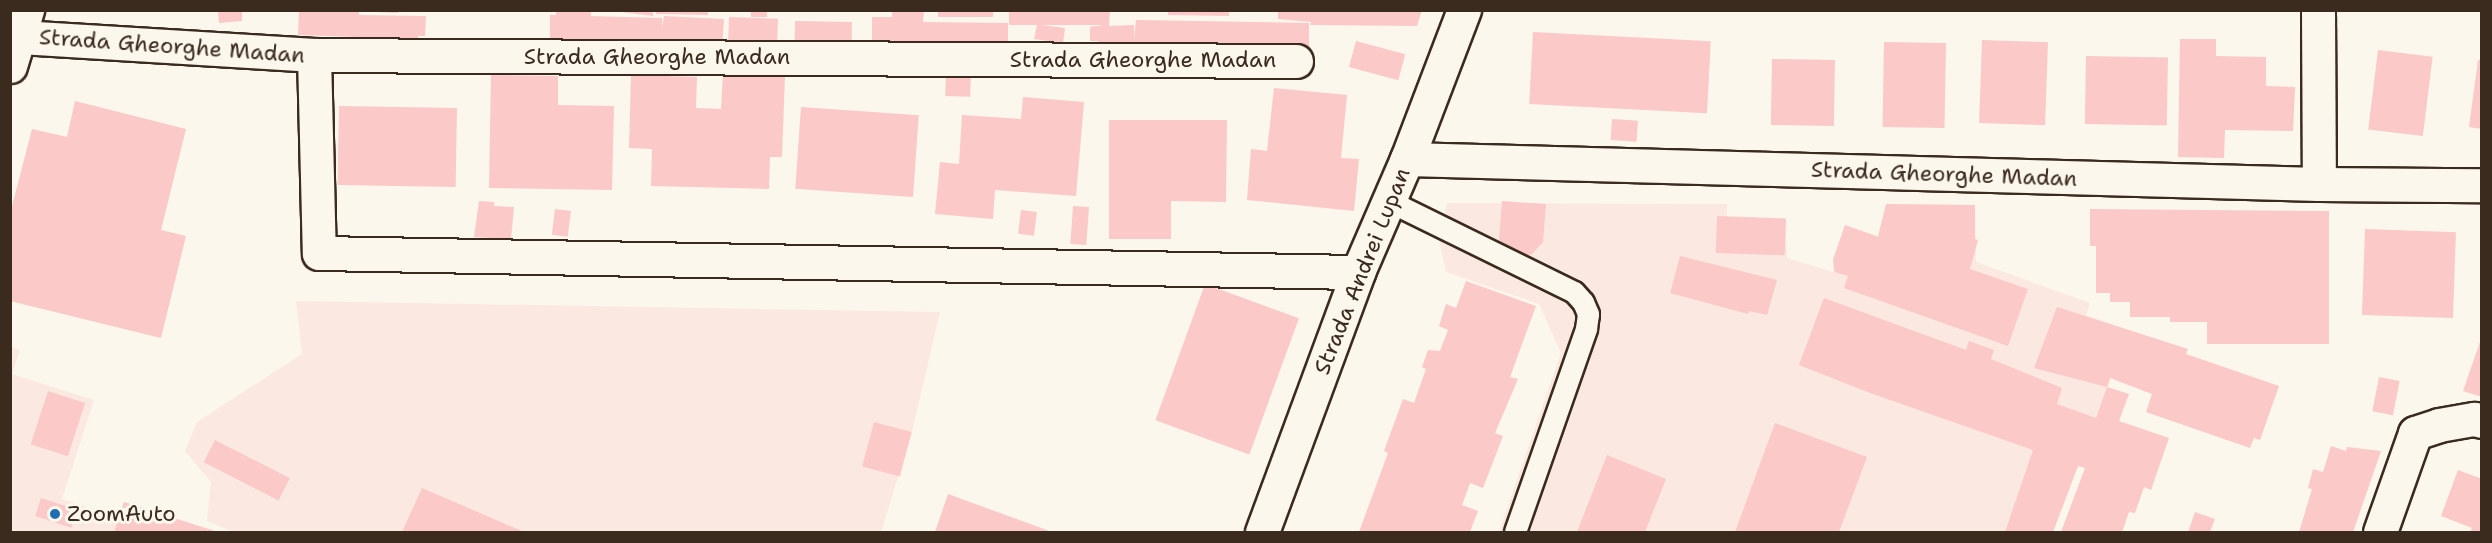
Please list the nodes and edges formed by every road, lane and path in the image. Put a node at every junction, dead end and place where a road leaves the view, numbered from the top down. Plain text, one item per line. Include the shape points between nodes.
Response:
1 (1464, 10) edge
2 (2318, 10) edge
3 (19, 38) edge
4 (314, 55) junction
5 (1296, 62) dead end
6 (1407, 159) junction
7 (2319, 184) junction
8 (2481, 185) edge
9 (1389, 201) junction
10 (1358, 272) junction
11 (2481, 421) edge
12 (1262, 532) edge
13 (1515, 532) edge
14 (2380, 532) edge

1 - 6 street, Strada Andrei Lupan
2 - 7 street
3 - 4 street, Strada Gheorghe Madan
4 - 5 street, Strada Gheorghe Madan
4 - 10 street via 319,253
6 - 7 street, Strada Gheorghe Madan
6 - 9 street, Strada Andrei Lupan
7 - 8 street, Strada Gheorghe Madan
9 - 10 street, Strada Andrei Lupan
9 - 13 lane via 1574,292 1588,314
10 - 12 street, Strada Andrei Lupan
11 - 14 street via 2439,425 2415,433

